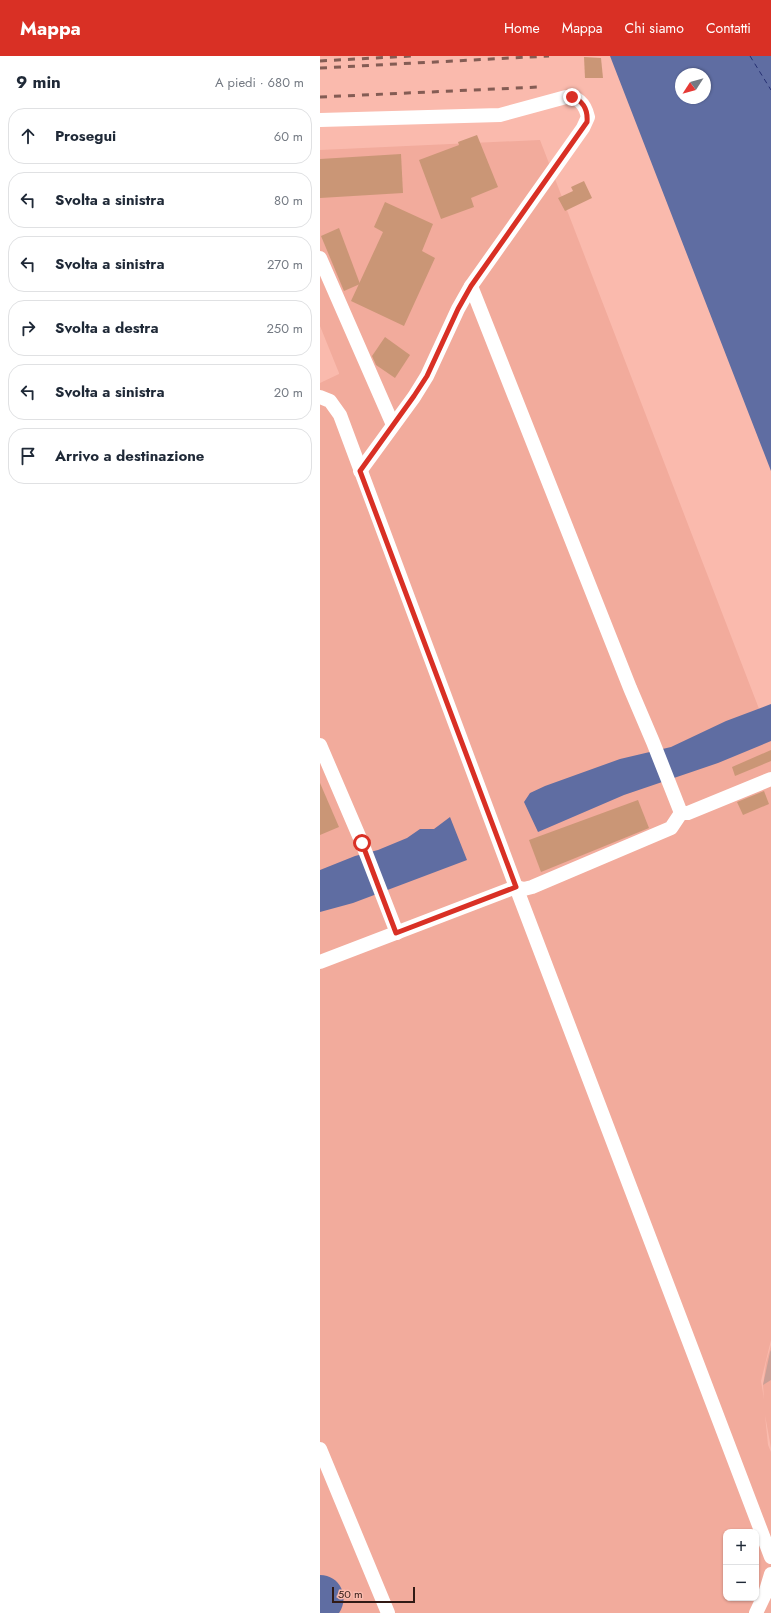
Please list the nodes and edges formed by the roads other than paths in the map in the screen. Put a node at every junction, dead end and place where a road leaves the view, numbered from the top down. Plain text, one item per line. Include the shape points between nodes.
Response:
1 (320, 120) edge
2 (320, 258) edge
3 (471, 286) junction
4 (320, 397) edge
5 (393, 425) junction
6 (360, 471) junction
7 (320, 745) edge
8 (771, 779) edge
9 (681, 813) junction
10 (516, 887) junction
11 (396, 933) junction
12 (320, 962) edge
13 (320, 1449) edge
14 (770, 1554) edge
15 (771, 1574) edge
16 (388, 1613) edge
17 (756, 1613) edge

1 - 3 street via 500,116 566,97 578,99 583,104 588,116 587,122
2 - 5 street
3 - 5 street via 427,376
3 - 9 street
4 - 6 street via 330,401 340,415
5 - 6 street
6 - 10 street
7 - 11 street via 362,843
8 - 9 street via 688,813
9 - 10 street via 671,828 532,887
10 - 11 street
10 - 14 street
11 - 12 street
13 - 16 street
15 - 17 street

